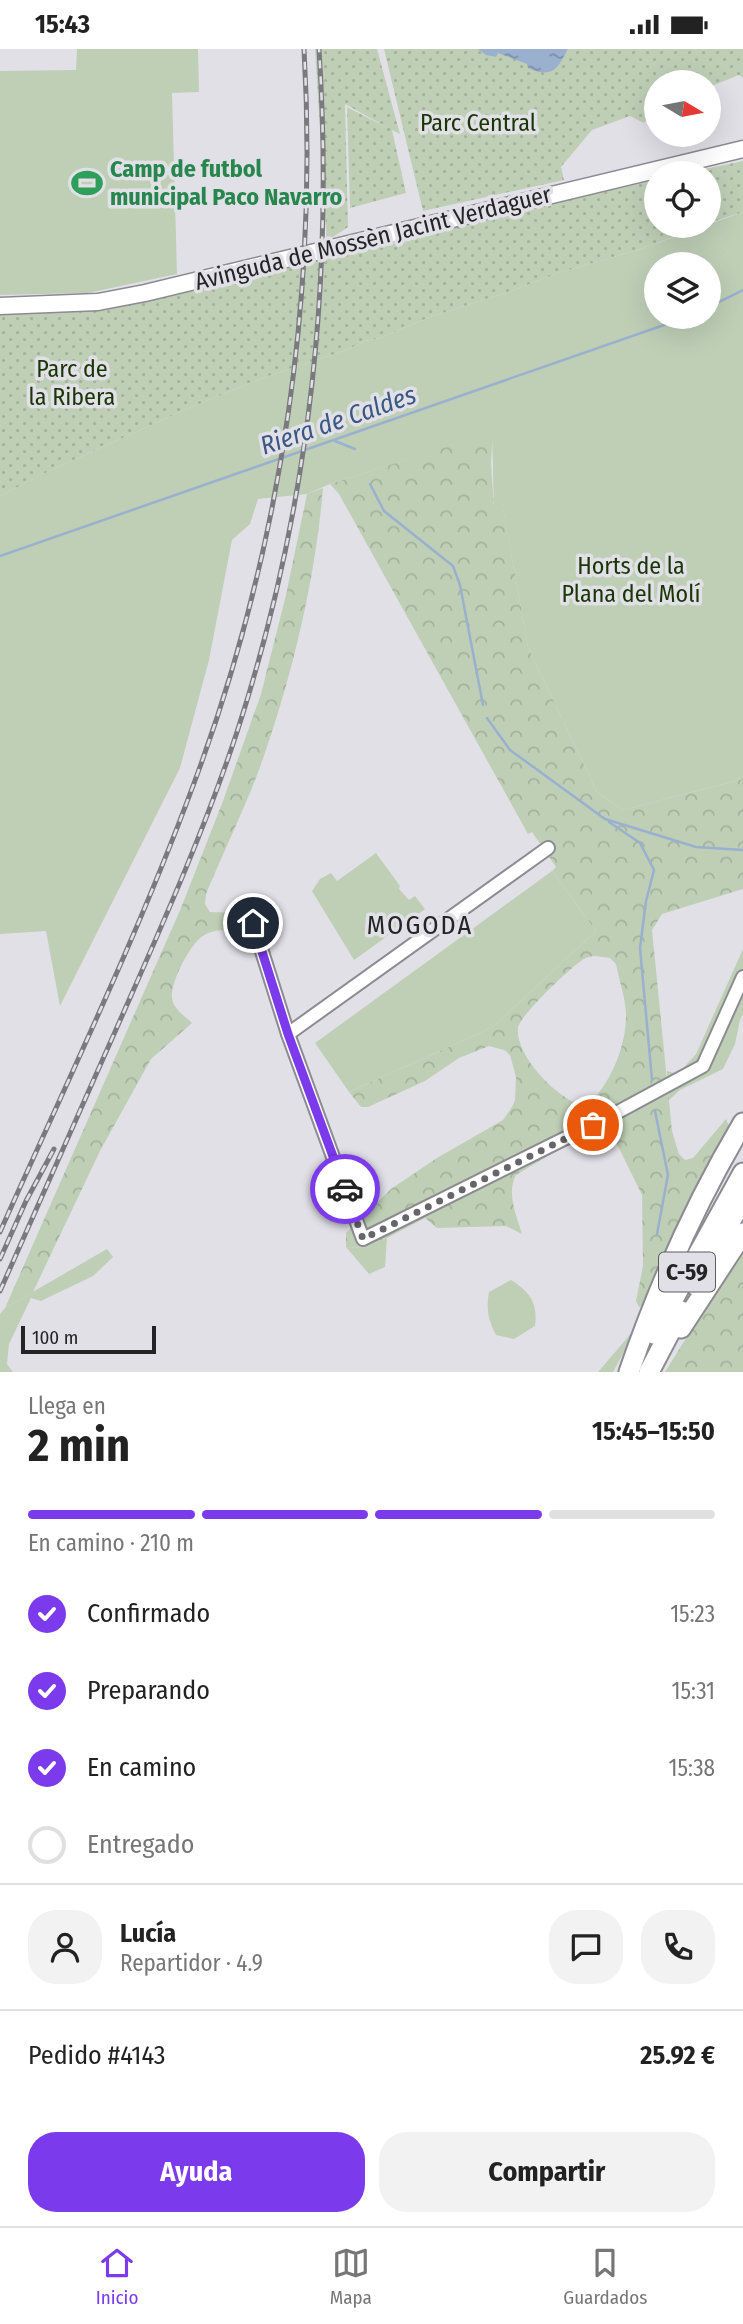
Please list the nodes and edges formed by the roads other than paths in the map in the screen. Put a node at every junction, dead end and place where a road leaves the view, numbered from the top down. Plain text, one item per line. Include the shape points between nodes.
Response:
1 (743, 149) edge
2 (0, 306) edge
3 (548, 848) dead end
4 (253, 923) dead end
5 (743, 977) edge
6 (288, 1034) junction
7 (743, 1123) edge
8 (743, 1173) edge
9 (743, 1199) edge
10 (743, 1233) edge
11 (631, 1372) edge
12 (650, 1372) edge

1 - 2 main road, Avinguda de Mossèn Jacint Verdaguer via 145,293 98,302
3 - 6 street
4 - 6 street
5 - 6 street via 703,1066 363,1239
7 - 11 highway via 684,1234
8 - 11 highway, C-59
9 - 12 highway, C-59
10 - 12 highway

